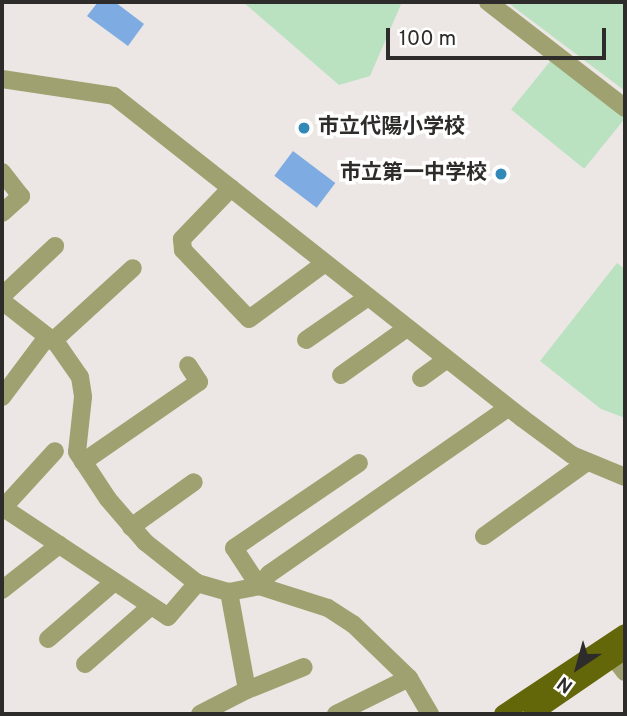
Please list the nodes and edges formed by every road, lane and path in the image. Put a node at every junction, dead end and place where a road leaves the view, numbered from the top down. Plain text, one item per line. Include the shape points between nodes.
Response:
1 (488, 2) edge
2 (2, 79) edge
3 (625, 108) edge
4 (2, 172) edge
5 (231, 188) junction
6 (2, 213) edge
7 (55, 246) dead end
8 (325, 263) junction
9 (134, 268) dead end
10 (2, 296) edge
11 (368, 297) junction
12 (2, 301) edge
13 (407, 328) junction
14 (50, 339) junction
15 (306, 340) dead end
16 (447, 359) junction
17 (188, 365) dead end
18 (341, 375) dead end
19 (421, 378) dead end
20 (2, 397) edge
21 (508, 408) junction
22 (55, 451) dead end
23 (83, 462) junction
24 (587, 462) junction
25 (359, 463) dead end
26 (625, 477) edge
27 (194, 482) dead end
28 (2, 507) edge
29 (131, 527) junction
30 (484, 536) dead end
31 (59, 545) junction
32 (113, 583) junction
33 (197, 583) junction
34 (259, 586) junction
35 (2, 590) edge
36 (229, 592) junction
37 (151, 607) junction
38 (625, 633) edge
39 (48, 639) dead end
40 (621, 660) edge
41 (85, 664) dead end
42 (304, 667) dead end
43 (409, 678) junction
44 (247, 690) junction
45 (200, 714) edge
46 (336, 714) edge
47 (430, 714) edge
48 (503, 714) edge
49 (532, 714) edge

1 - 3 street
2 - 5 street via 114,96
4 - 6 street via 21,196
5 - 8 street
5 - 8 street via 182,239 183,250 249,318
7 - 10 street
8 - 11 street
9 - 14 street
11 - 13 street
11 - 15 street
12 - 14 street
13 - 16 street
13 - 18 street
14 - 20 street
14 - 23 street via 80,377 83,397 76,452
16 - 19 street
16 - 21 street
17 - 23 street via 199,382
21 - 24 street
21 - 34 street
22 - 28 street
23 - 29 street
24 - 26 street
24 - 30 street
25 - 34 street via 234,548
27 - 29 street
28 - 31 street
29 - 33 street
31 - 32 street
31 - 35 street
32 - 37 street
32 - 39 street
33 - 36 street
33 - 37 street via 168,617
34 - 36 street
34 - 43 street via 328,608 353,624
36 - 44 street
37 - 41 street
38 - 48 main road
40 - 49 main road
42 - 44 street
43 - 46 street
43 - 47 street
44 - 45 street

